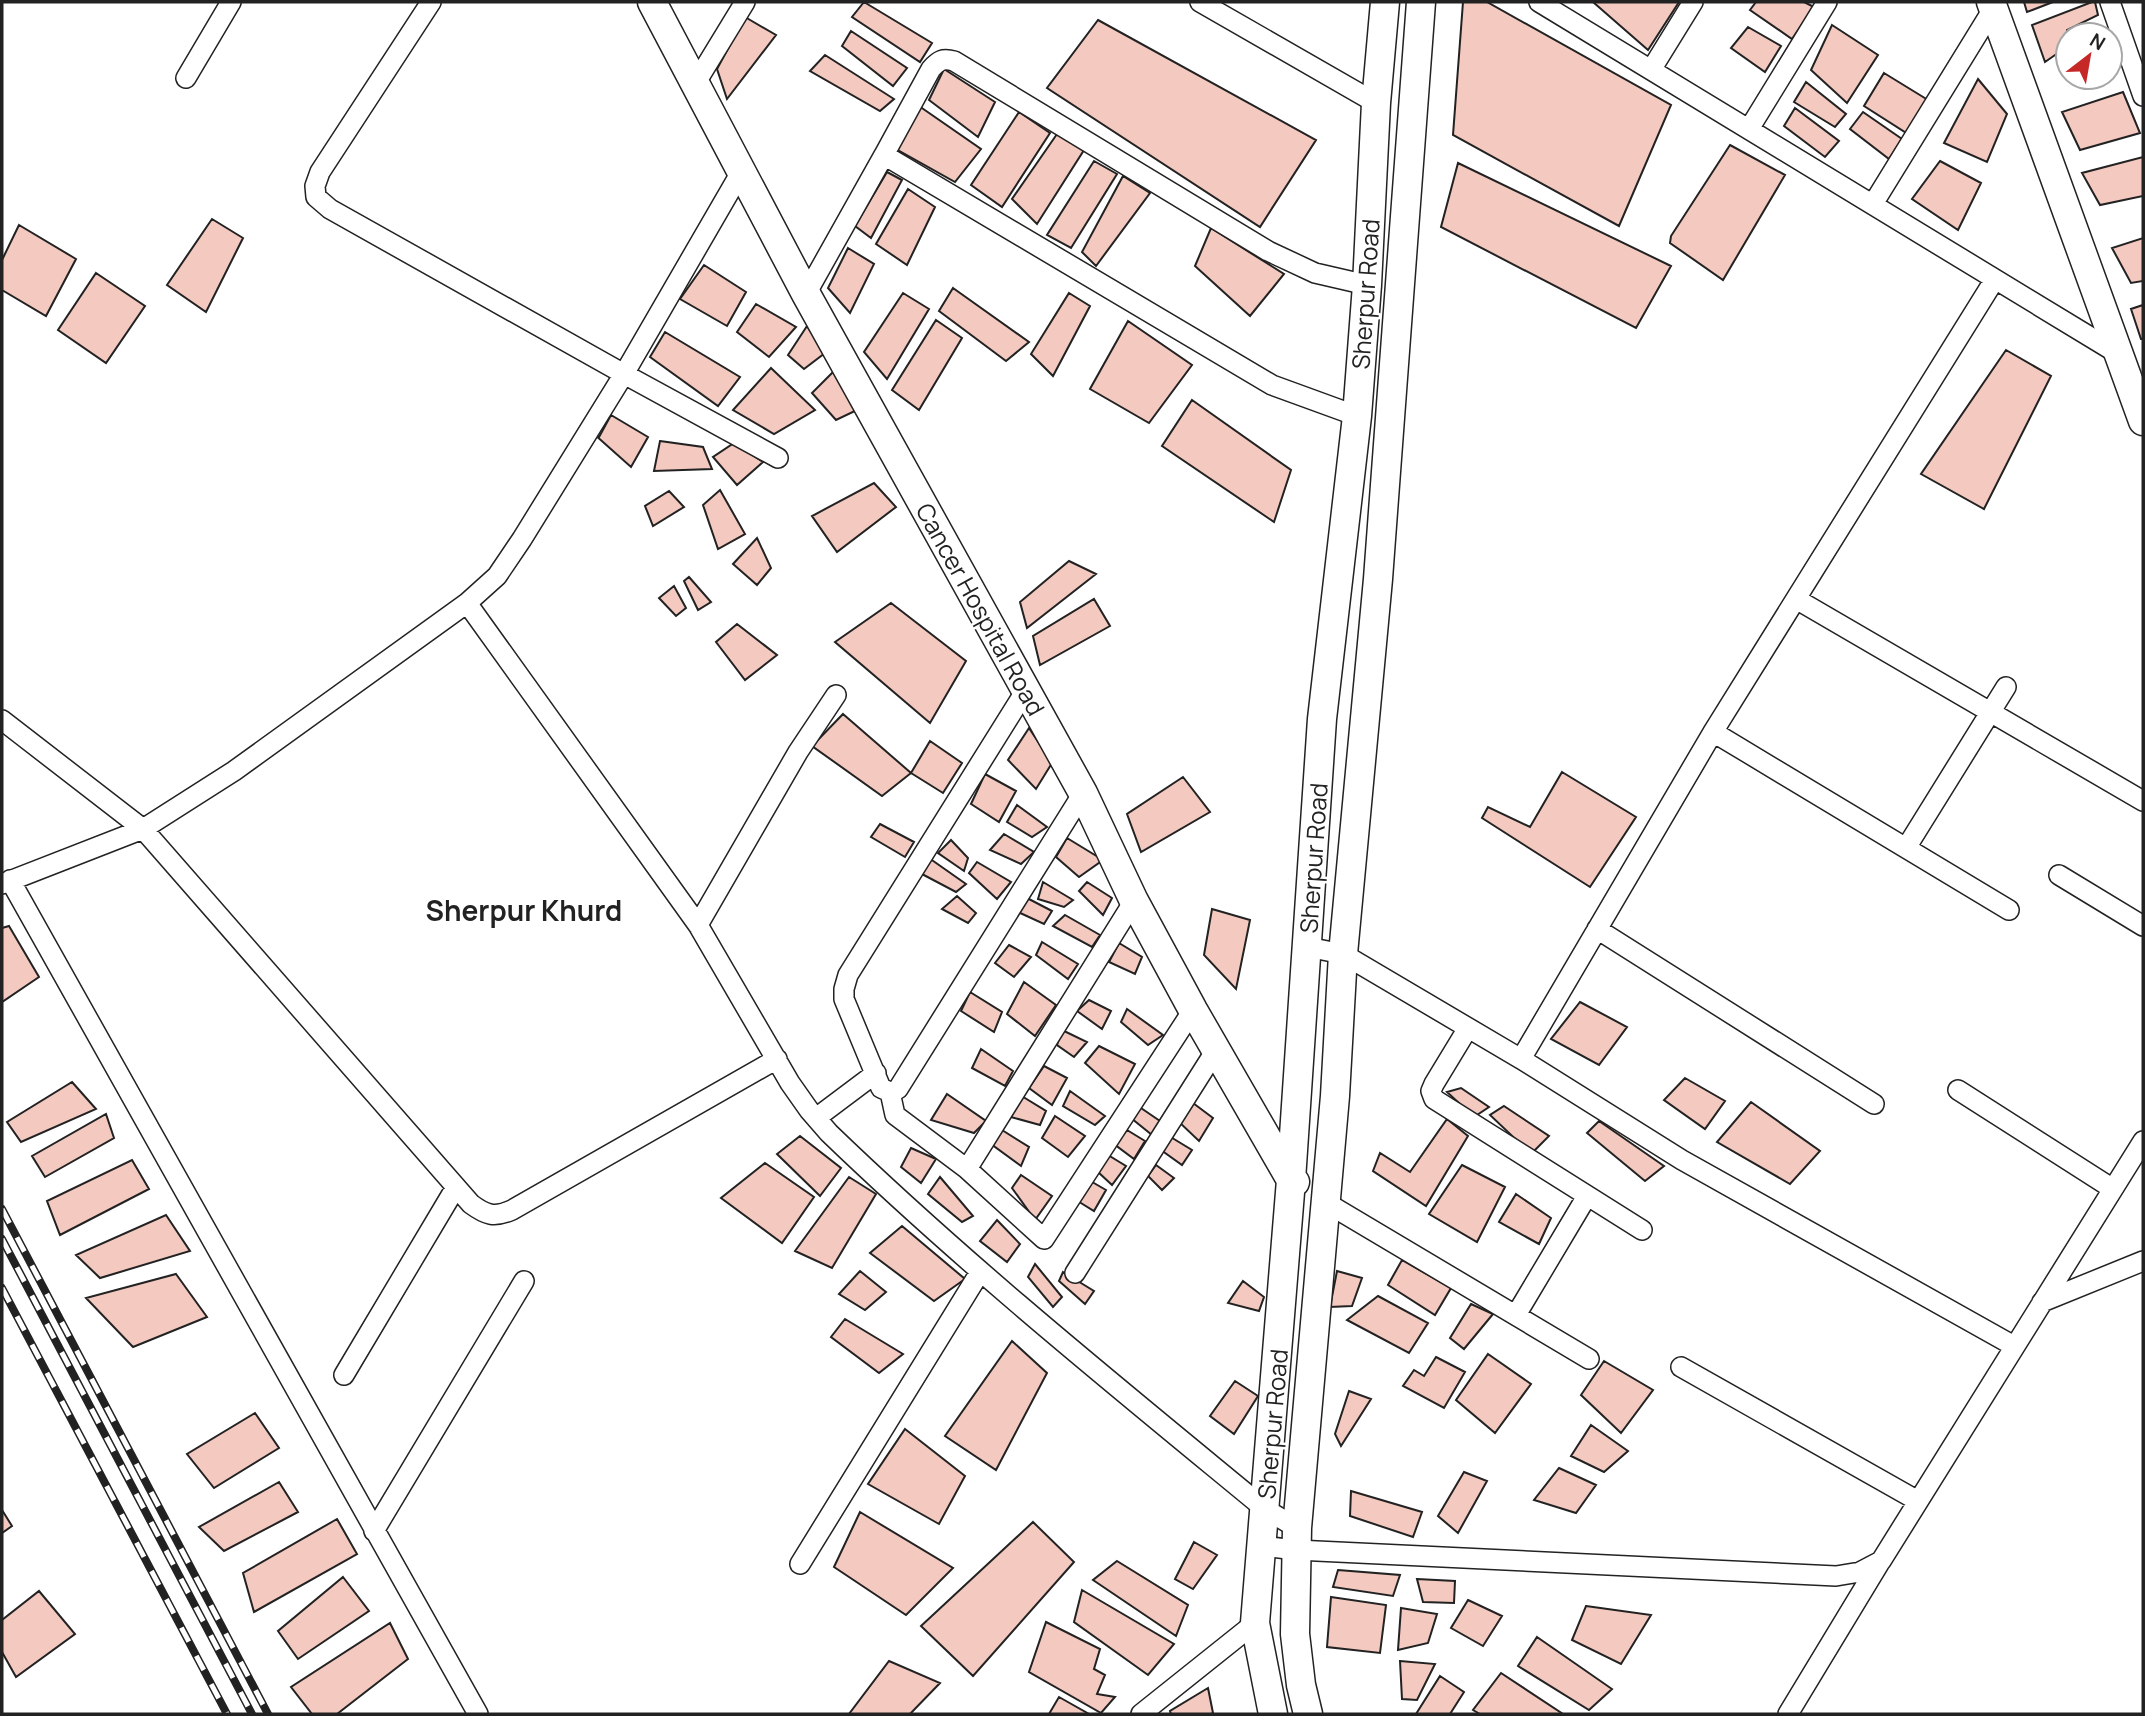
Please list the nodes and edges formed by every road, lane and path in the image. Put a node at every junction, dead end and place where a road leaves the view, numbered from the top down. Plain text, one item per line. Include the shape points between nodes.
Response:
1 (231, 2) edge
2 (431, 2) edge
3 (652, 2) edge
4 (745, 2) edge
5 (1200, 2) edge
6 (1385, 2) edge
7 (1421, 2) edge
8 (1539, 2) edge
9 (1693, 2) edge
10 (1827, 2) edge
11 (2110, 2) edge
12 (1992, 5) edge
13 (1651, 69) junction
14 (186, 78) dead end
15 (695, 84) junction
16 (2143, 96) edge
17 (1376, 103) junction
18 (1749, 129) junction
19 (884, 156) junction
20 (741, 172) junction
21 (1873, 204) junction
22 (1995, 278) junction
23 (1367, 285) junction
24 (806, 294) junction
25 (2121, 355) junction
26 (624, 374) junction
27 (1357, 416) junction
28 (2143, 421) edge
29 (778, 458) dead end
30 (1796, 600) junction
31 (467, 603) junction
32 (2006, 687) dead end
33 (1026, 690) junction
34 (836, 695) dead end
35 (1990, 713) junction
36 (2, 720) edge
37 (1713, 732) junction
38 (1083, 793) junction
39 (2143, 801) edge
40 (143, 829) junction
41 (1906, 848) junction
42 (2059, 876) dead end
43 (6, 882) edge
44 (1135, 901) junction
45 (2009, 910) dead end
46 (698, 925) junction
47 (2143, 926) edge
48 (1597, 929) junction
49 (1307, 947) junction
50 (1343, 954) junction
51 (1193, 1010) junction
52 (1468, 1028) junction
53 (1216, 1050) junction
54 (777, 1059) junction
55 (1521, 1059) junction
56 (876, 1073) junction
57 (1958, 1090) dead end
58 (890, 1092) junction
59 (1874, 1104) dead end
60 (816, 1118) junction
61 (2143, 1141) edge
62 (967, 1169) junction
63 (1291, 1180) junction
64 (456, 1187) junction
65 (2113, 1189) junction
66 (1587, 1196) junction
67 (1325, 1202) junction
68 (1642, 1230) dead end
69 (2143, 1261) edge
70 (981, 1272) junction
71 (1075, 1273) dead end
72 (524, 1281) dead end
73 (2042, 1302) junction
74 (1516, 1315) junction
75 (2014, 1346) junction
76 (1589, 1359) dead end
77 (1681, 1367) dead end
78 (344, 1375) dead end
79 (1918, 1501) junction
80 (1265, 1508) junction
81 (374, 1531) junction
82 (1296, 1539) junction
83 (1262, 1546) junction
84 (1881, 1561) junction
85 (800, 1564) dead end
86 (1255, 1623) junction
87 (478, 1714) edge
88 (1141, 1714) edge
89 (1273, 1714) edge
90 (1308, 1714) edge
91 (1788, 1714) edge

1 - 14 street
2 - 26 street via 320,172 316,197
3 - 15 street, Cancer Hospital Road
4 - 15 street
5 - 17 street
6 - 17 street, Sherpur Road
7 - 50 street, Sherpur Road via 1378,579
8 - 13 street
9 - 13 street
10 - 18 street
11 - 16 street
12 - 21 street
12 - 25 street
13 - 18 street
15 - 20 street, Cancer Hospital Road
17 - 23 street, Sherpur Road
18 - 21 street
19 - 23 street via 931,69 944,59 954,61 1268,251 1315,273
19 - 24 street
19 - 27 street via 1272,385
20 - 24 street, Cancer Hospital Road
20 - 26 street
21 - 22 street
22 - 25 street
22 - 30 street
23 - 27 street, Sherpur Road
24 - 33 street, Cancer Hospital Road
25 - 28 street
26 - 29 street
26 - 31 street via 497,576
27 - 49 street, Sherpur Road via 1322,719
30 - 35 street
30 - 37 street
31 - 40 street via 234,771
31 - 46 street
32 - 35 street
33 - 38 street, Cancer Hospital Road
33 - 56 street via 848,975 844,999
34 - 46 street
35 - 39 street
35 - 41 street
36 - 40 street
37 - 41 street
37 - 48 street
38 - 44 street, Cancer Hospital Road
38 - 58 street via 898,1089
40 - 43 street
40 - 64 street
41 - 45 street
42 - 47 street
43 - 81 street
44 - 51 street, Cancer Hospital Road
44 - 62 street
46 - 54 street
48 - 55 street
48 - 59 street
49 - 50 street
49 - 63 street, Sherpur Road
50 - 52 street
50 - 67 street, Sherpur Road
51 - 53 street, Cancer Hospital Road
51 - 62 street via 1044,1239
52 - 55 street
52 - 66 street via 1434,1084 1434,1099
53 - 63 street, Cancer Hospital Road
53 - 71 street
54 - 60 street
54 - 64 street via 497,1217 484,1214
55 - 75 street via 1682,1160
56 - 58 street via 881,1088
56 - 60 street
57 - 65 street
58 - 62 street via 895,1115
60 - 70 street
61 - 65 street
63 - 67 street, Cancer Hospital Road
63 - 80 street, Sherpur Road
64 - 78 street
65 - 73 street
66 - 68 street
66 - 74 street
67 - 74 street
67 - 82 street, Sherpur Road
69 - 73 street
70 - 80 street
70 - 85 street
72 - 81 street
73 - 75 street
74 - 76 street
75 - 79 street
77 - 79 street
79 - 84 street
80 - 82 street
80 - 83 street, Sherpur Road
81 - 87 street
82 - 83 street
82 - 84 street via 1836,1576 1860,1572
82 - 90 street, Sherpur Road via 1295,1634
83 - 86 street, Sherpur Road
84 - 91 street
86 - 88 street
86 - 89 street, Sherpur Road

